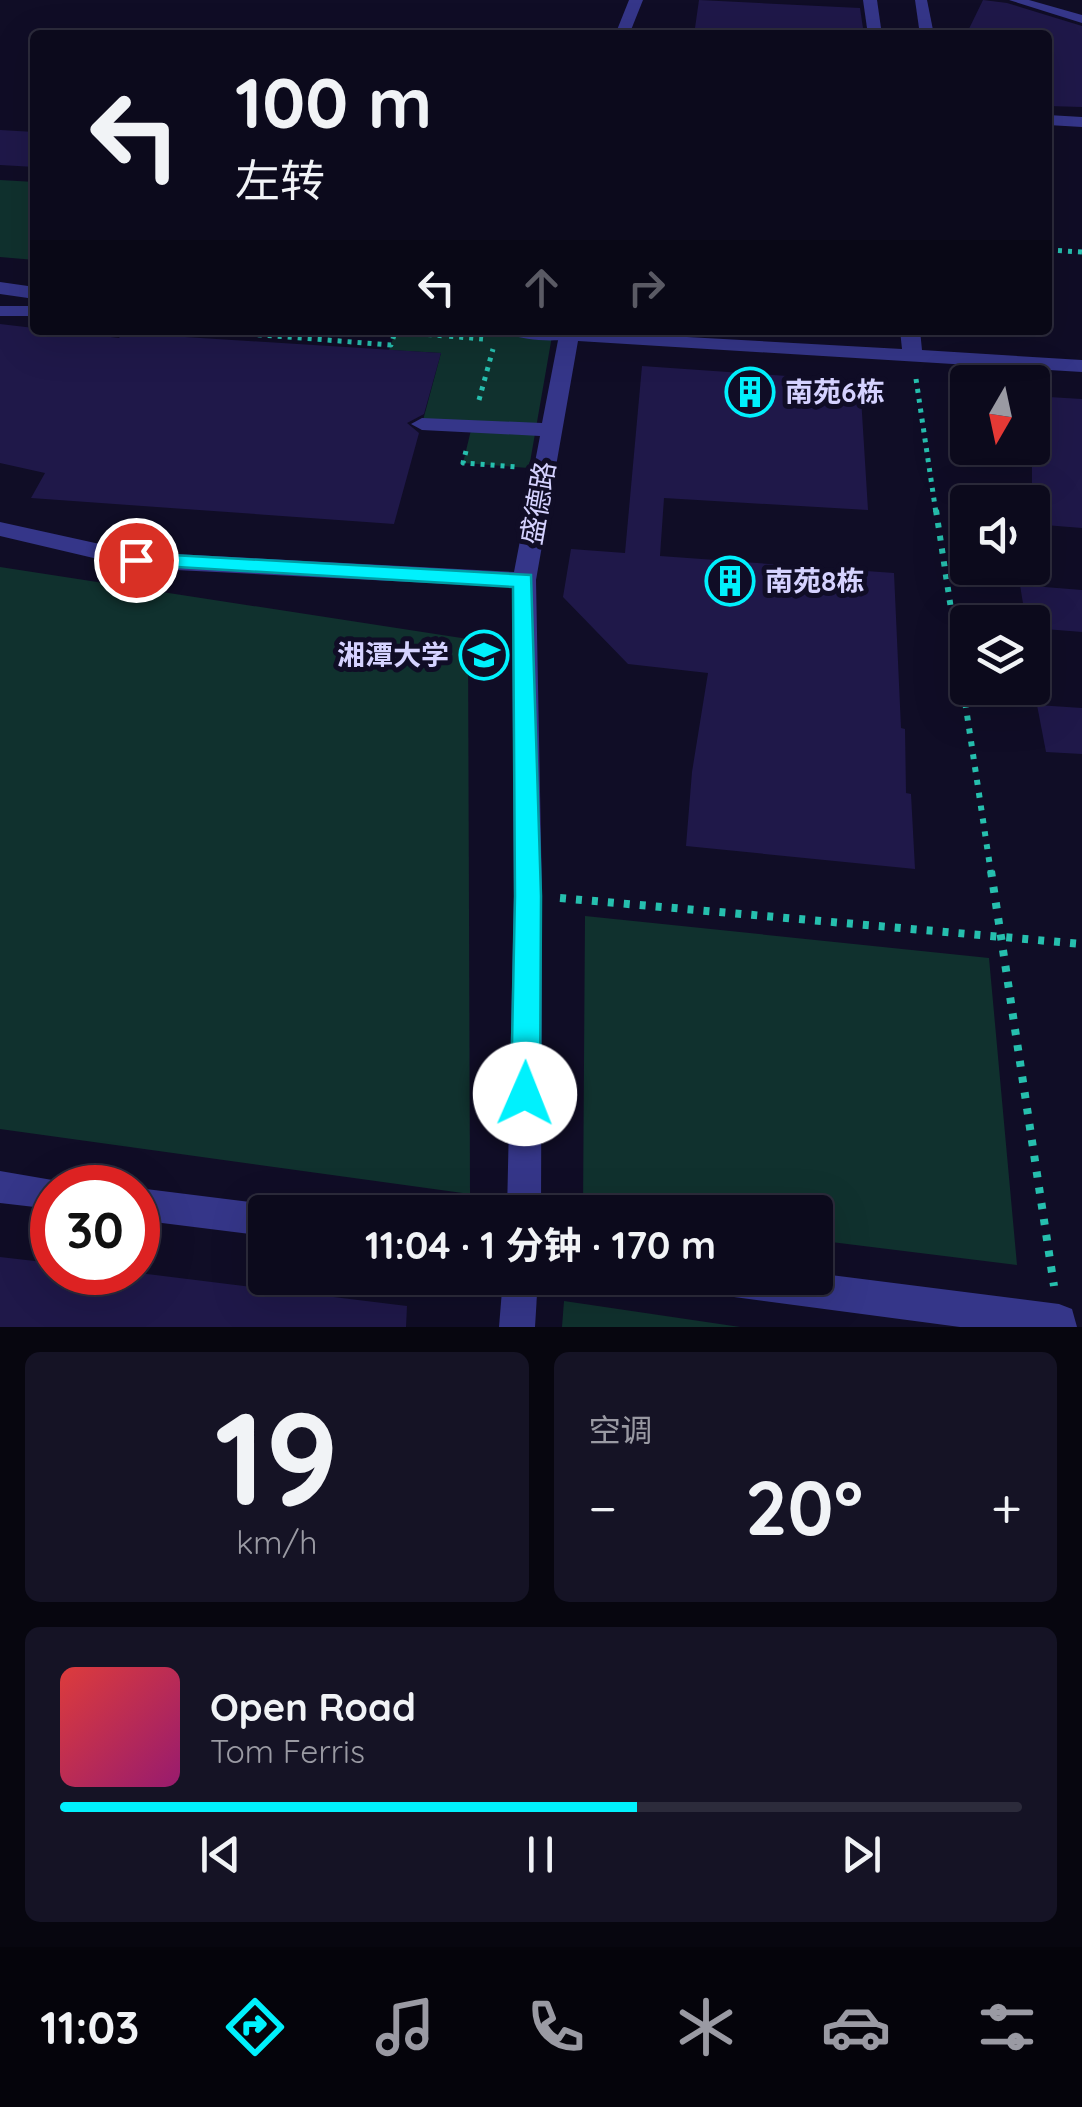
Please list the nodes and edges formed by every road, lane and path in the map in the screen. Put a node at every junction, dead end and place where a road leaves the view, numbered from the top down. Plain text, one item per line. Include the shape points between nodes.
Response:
1 (636, 0) edge
2 (870, 0) edge
3 (922, 0) edge
4 (1015, 0) edge
5 (1082, 19) edge
6 (624, 30) edge
7 (874, 30) edge
8 (926, 30) edge
9 (1052, 120) edge
10 (1082, 122) edge
11 (1052, 250) edge
12 (1082, 252) edge
13 (0, 288) edge
14 (30, 292) edge
15 (0, 311) edge
16 (30, 311) edge
17 (241, 335) edge
18 (394, 335) edge
19 (462, 335) edge
20 (568, 335) edge
21 (609, 335) edge
22 (911, 335) edge
23 (914, 358) junction
24 (1082, 366) edge
25 (422, 424) dead end
26 (472, 426) junction
27 (552, 430) junction
28 (529, 468) dead end
29 (0, 529) edge
30 (524, 580) junction
31 (528, 896) junction
32 (1001, 937) junction
33 (1082, 944) edge
34 (0, 1187) edge
35 (30, 1191) edge
36 (524, 1195) edge
37 (160, 1207) edge
38 (248, 1218) edge
39 (833, 1293) edge
40 (520, 1295) edge
41 (1059, 1324) edge
42 (517, 1327) edge

1 - 6 street
2 - 7 street
3 - 8 lane
4 - 5 lane
9 - 10 street
11 - 12 path
13 - 14 street
15 - 16 lane
17 - 18 path via 391,344
19 - 26 path via 496,340
20 - 27 street, 盛德路
21 - 23 street
22 - 23 street
23 - 24 street
23 - 32 path
25 - 26 street
26 - 27 street
26 - 28 path via 463,463
27 - 30 street, 盛德路
29 - 30 street via 136,560
30 - 31 street, 盛德路
31 - 32 path
31 - 36 street, 盛德路
32 - 33 path
32 - 41 path
34 - 35 street
37 - 38 street
39 - 41 street
40 - 42 street

